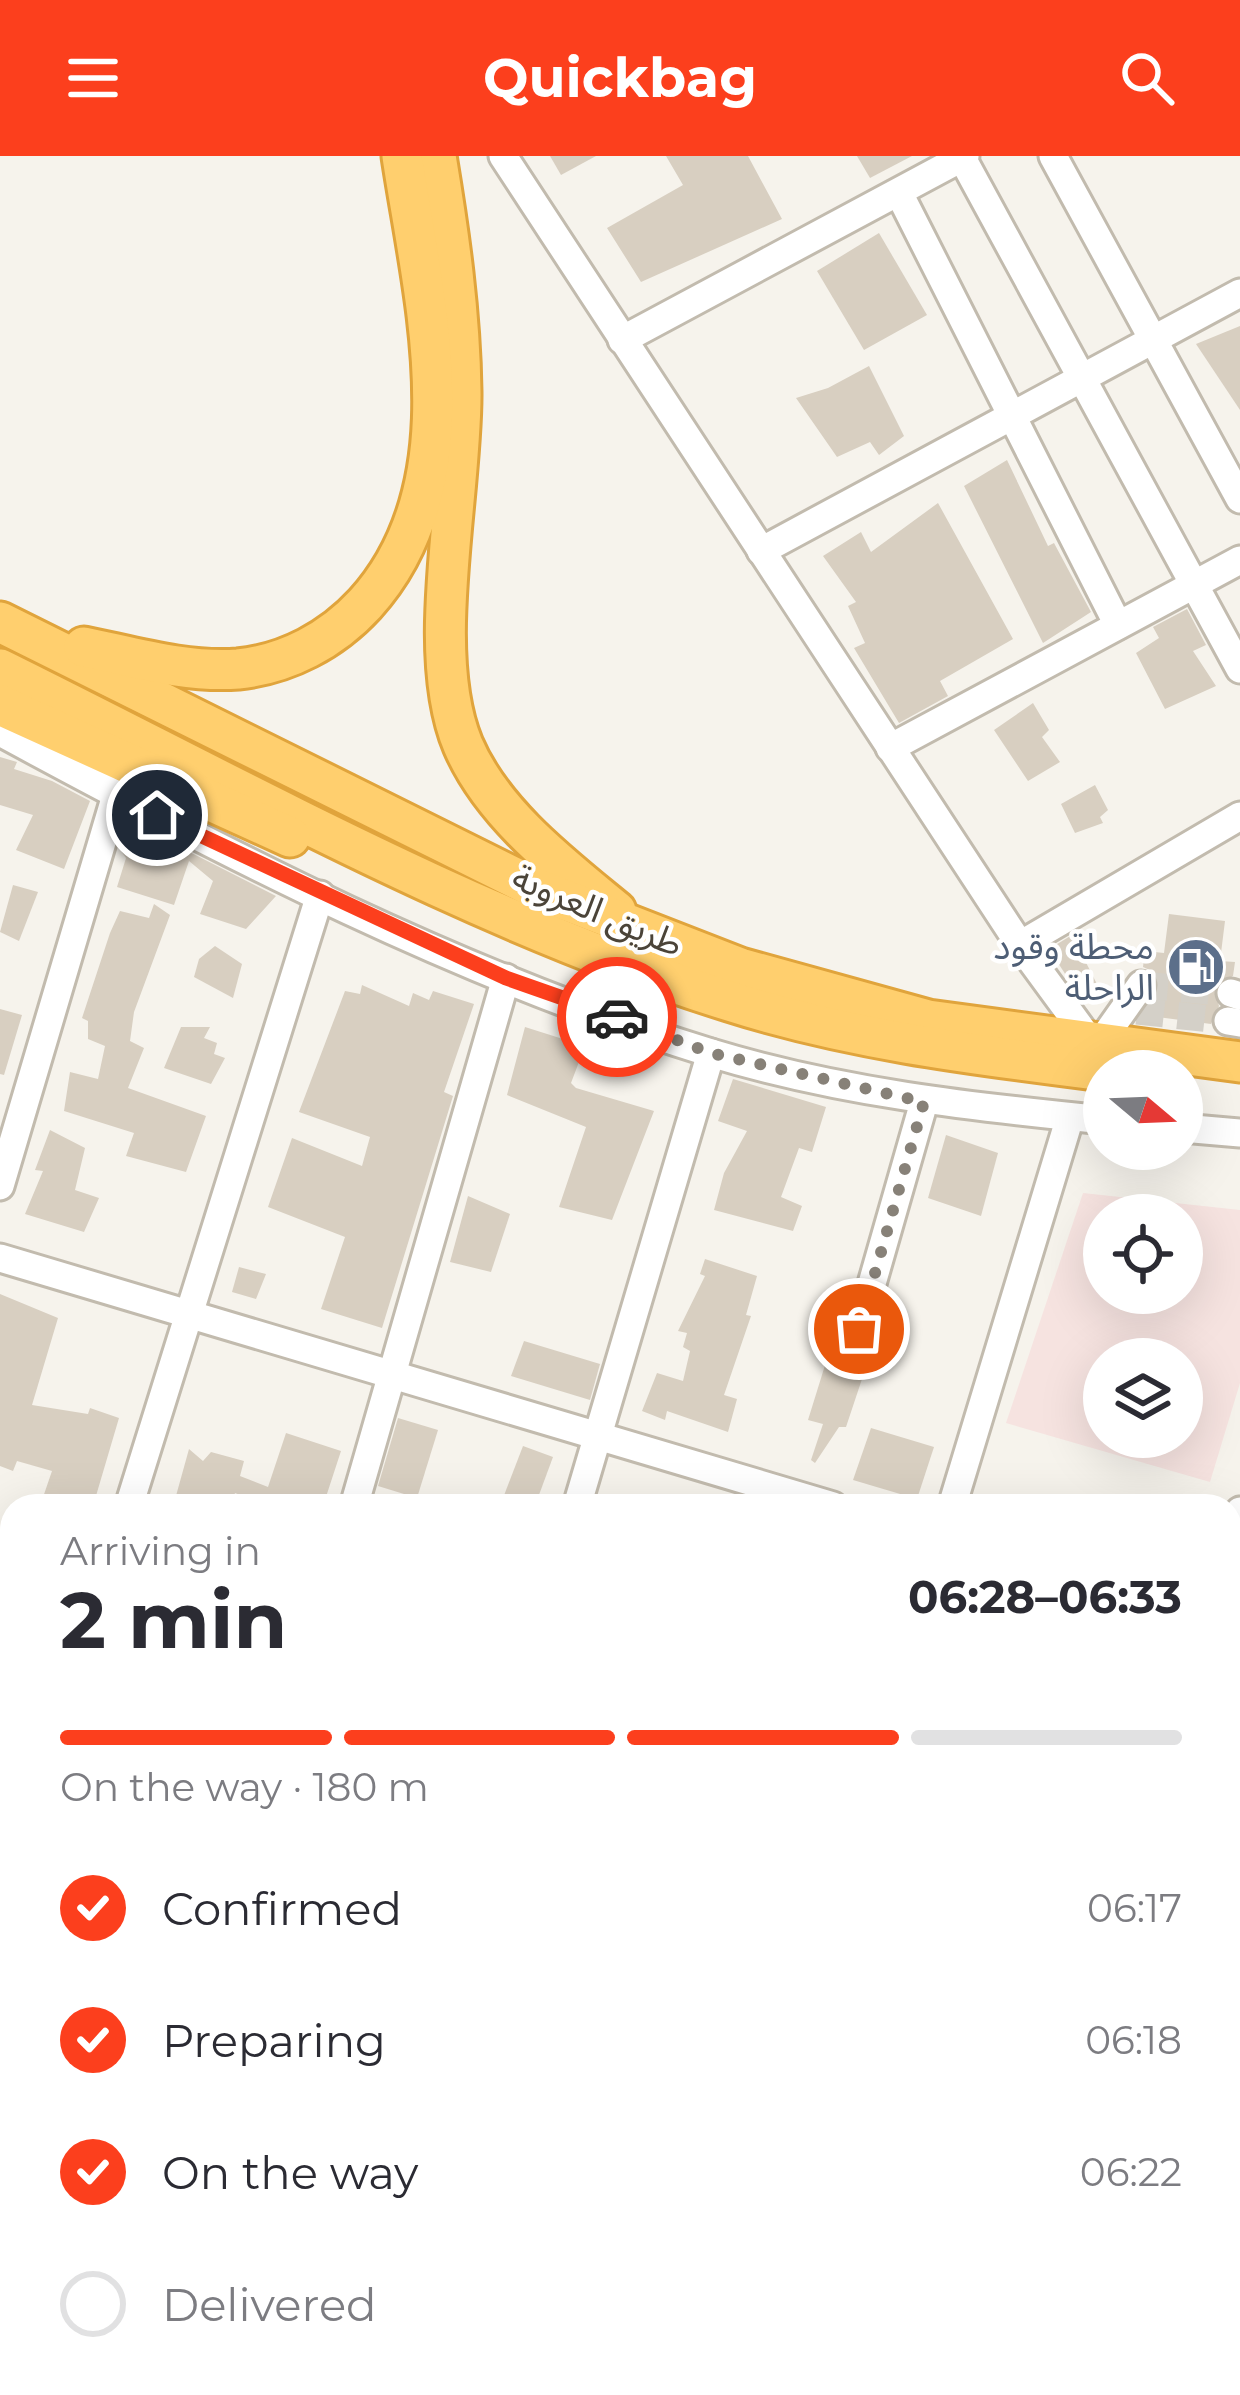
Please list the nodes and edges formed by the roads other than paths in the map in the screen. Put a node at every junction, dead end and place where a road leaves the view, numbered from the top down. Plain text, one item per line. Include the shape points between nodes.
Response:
1 (402, 156) edge
2 (436, 156) edge
3 (503, 156) edge
4 (1054, 156) edge
5 (962, 157) edge
6 (899, 194) junction
7 (1240, 293) edge
8 (1152, 339) junction
9 (622, 340) junction
10 (1079, 376) junction
11 (1014, 414) junction
12 (1240, 499) edge
13 (760, 551) junction
14 (1240, 560) edge
15 (1194, 585) junction
16 (1118, 626) junction
17 (13, 628) edge
18 (0, 669) edge
19 (1240, 669) edge
20 (0, 705) edge
21 (0, 732) edge
22 (890, 748) junction
23 (116, 795) junction
24 (1240, 816) edge
25 (406, 869) junction
26 (320, 895) junction
27 (638, 930) junction
28 (1020, 945) junction
29 (506, 978) junction
30 (1116, 1027) edge
31 (711, 1053) junction
32 (1240, 1062) edge
33 (1203, 1084) edge
34 (1240, 1088) edge
35 (924, 1102) junction
36 (1070, 1117) junction
37 (1083, 1118) edge
38 (1203, 1129) edge
39 (1240, 1133) edge
40 (0, 1186) edge
41 (0, 1258) edge
42 (188, 1311) junction
43 (859, 1329) dead end
44 (394, 1374) junction
45 (598, 1436) junction
46 (133, 1494) edge
47 (358, 1494) edge
48 (581, 1494) edge
49 (760, 1494) edge
50 (956, 1494) edge

1 - 17 highway via 429,335 430,457 419,520 389,577 348,622 264,665 168,664
2 - 27 highway via 455,274 461,393 447,614 454,719 509,816
3 - 9 street
4 - 8 street
5 - 6 street
5 - 10 street
6 - 9 street
6 - 11 street
7 - 8 street
8 - 10 street
8 - 12 street
9 - 13 street
10 - 11 street
10 - 15 street
11 - 13 street
11 - 16 street
13 - 22 street
14 - 15 street
15 - 16 street
15 - 19 street
16 - 22 street
17 - 27 highway, طريق العروبة via 537,889
18 - 25 highway, طريق العروبة
20 - 25 highway via 233,815
21 - 23 street
22 - 28 street
23 - 26 street
23 - 40 street
24 - 28 street
25 - 30 highway, طريق العروبة via 728,1001 888,1041
26 - 29 street
26 - 42 street
27 - 30 highway, طريق العروبة via 843,1000 928,1020
28 - 30 street
29 - 31 street
29 - 44 street
30 - 32 highway, طريق العروبة
31 - 35 street
31 - 45 street
33 - 34 highway
35 - 36 street
35 - 43 street
36 - 37 street
36 - 50 street
38 - 39 street
41 - 42 street
42 - 44 street
42 - 46 street
44 - 45 street
44 - 47 street
45 - 48 street
45 - 49 street

